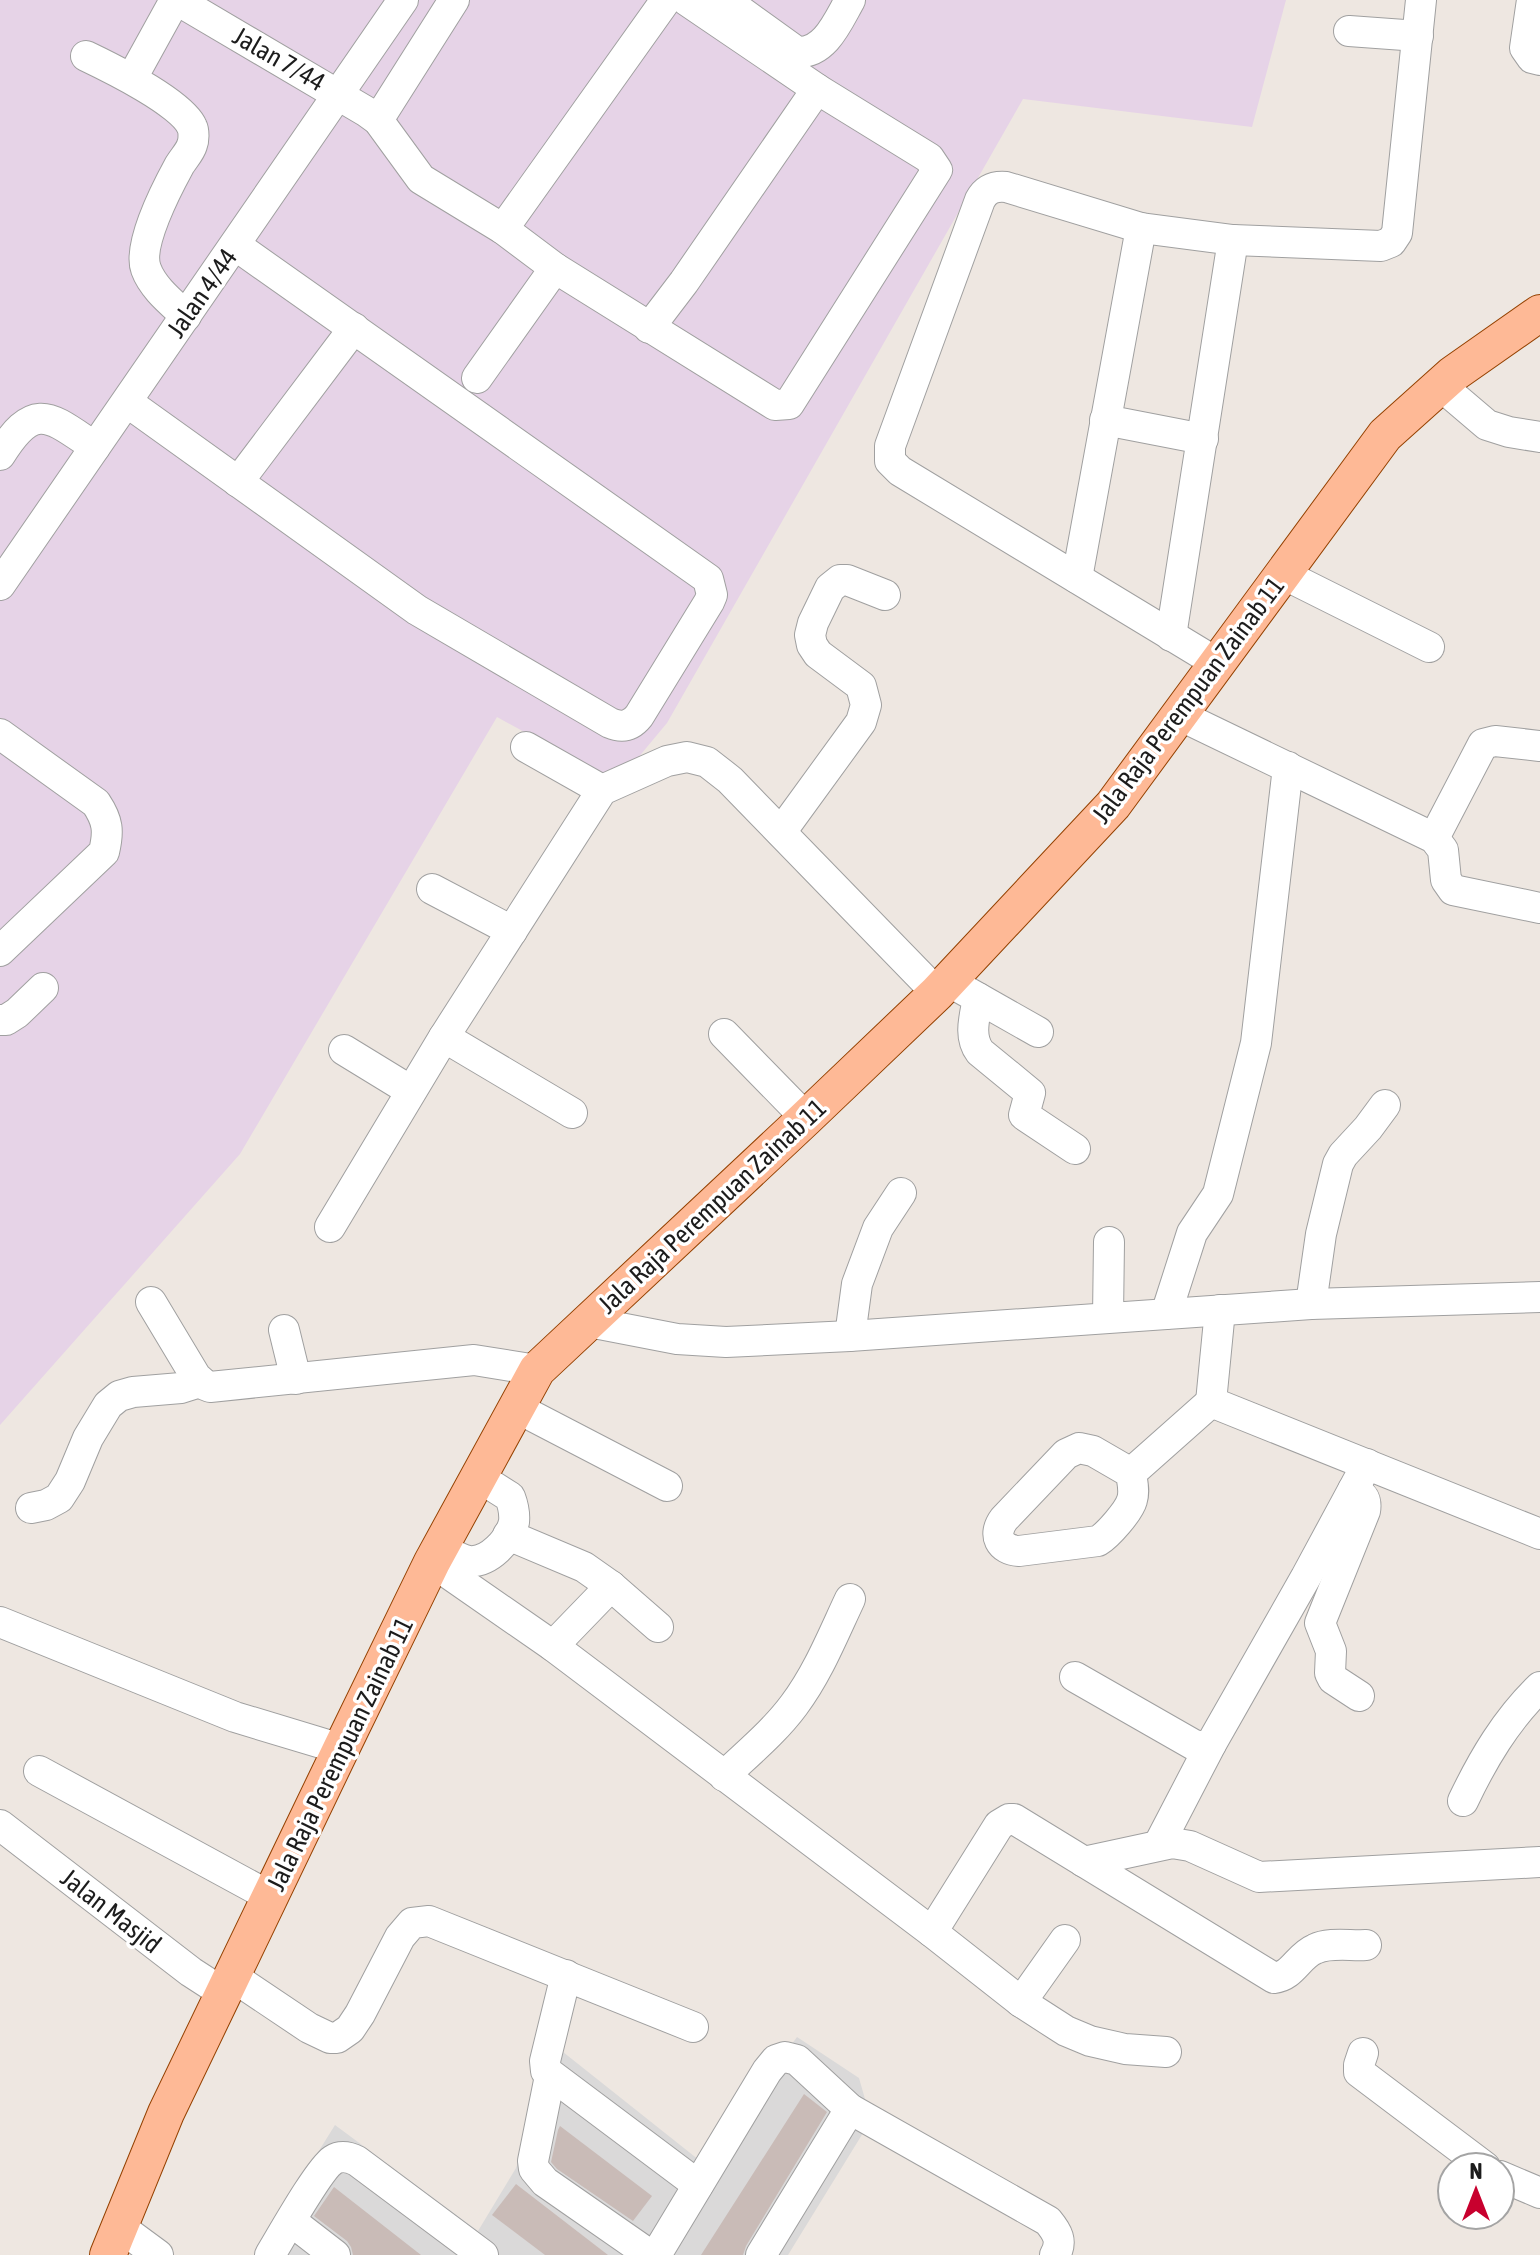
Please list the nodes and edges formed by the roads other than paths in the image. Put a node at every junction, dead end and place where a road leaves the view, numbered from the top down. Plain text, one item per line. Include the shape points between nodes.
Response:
1 (176, 0) edge
2 (403, 0) edge
3 (454, 0) edge
4 (666, 0) edge
5 (686, 0) edge
6 (725, 0) edge
7 (850, 0) edge
8 (1421, 0) edge
9 (1532, 0) edge
10 (1349, 31) dead end
11 (1418, 36) junction
12 (86, 56) dead end
13 (1540, 60) edge
14 (132, 78) junction
15 (817, 89) junction
16 (339, 94) junction
17 (378, 120) junction
18 (1141, 228) junction
19 (503, 229) junction
20 (1233, 240) junction
21 (235, 245) junction
22 (555, 268) junction
23 (1540, 313) edge
24 (186, 316) junction
25 (354, 328) junction
26 (649, 328) junction
27 (477, 378) dead end
28 (1440, 385) junction
29 (127, 402) junction
30 (11, 418) edge
31 (1105, 420) junction
32 (1540, 437) edge
33 (1203, 439) junction
34 (95, 447) junction
35 (0, 455) edge
36 (238, 482) junction
37 (1283, 574) junction
38 (1077, 578) junction
39 (0, 585) edge
40 (885, 595) dead end
41 (1171, 636) junction
42 (1429, 647) dead end
43 (1217, 663) junction
44 (1179, 715) junction
45 (0, 734) edge
46 (1540, 746) edge
47 (526, 747) dead end
48 (1288, 767) junction
49 (602, 790) junction
50 (781, 832) junction
51 (1434, 838) junction
52 (432, 889) dead end
53 (1540, 908) edge
54 (512, 931) junction
55 (0, 951) edge
56 (43, 988) dead end
57 (954, 991) junction
58 (0, 1020) edge
59 (1038, 1032) dead end
60 (724, 1034) dead end
61 (444, 1037) junction
62 (344, 1050) dead end
63 (411, 1091) junction
64 (1385, 1105) dead end
65 (572, 1113) dead end
66 (806, 1118) junction
67 (1075, 1149) dead end
68 (901, 1193) dead end
69 (330, 1227) dead end
70 (1109, 1242) dead end
71 (1540, 1297) edge
72 (151, 1302) dead end
73 (1311, 1304) junction
74 (1220, 1310) junction
75 (1166, 1314) junction
76 (1108, 1317) junction
77 (589, 1322) junction
78 (284, 1330) dead end
79 (850, 1336) junction
80 (537, 1370) junction
81 (296, 1379) junction
82 (200, 1382) junction
83 (1211, 1402) junction
84 (517, 1408) junction
85 (1131, 1473) dead end
86 (1360, 1477) junction
87 (480, 1478) junction
88 (667, 1486) dead end
89 (31, 1508) dead end
90 (1540, 1534) edge
91 (508, 1535) junction
92 (436, 1555) junction
93 (611, 1586) junction
94 (850, 1599) dead end
95 (1289, 1606) junction
96 (0, 1622) edge
97 (1320, 1623) junction
98 (658, 1627) dead end
99 (553, 1646) junction
100 (1075, 1677) dead end
101 (1540, 1687) edge
102 (1359, 1696) dead end
103 (1211, 1744) junction
104 (341, 1749) junction
105 (39, 1771) dead end
106 (724, 1776) junction
107 (1463, 1801) dead end
108 (0, 1825) edge
109 (1159, 1844) junction
110 (1084, 1862) junction
111 (1540, 1862) edge
112 (271, 1897) junction
113 (932, 1932) junction
114 (1065, 1940) dead end
115 (1366, 1945) dead end
116 (566, 1975) junction
117 (229, 1986) junction
118 (1021, 2002) junction
119 (693, 2027) dead end
120 (1166, 2052) dead end
121 (1363, 2053) dead end
122 (550, 2076) junction
123 (850, 2109) junction
124 (1464, 2151) edge
125 (1516, 2183) edge
126 (698, 2185) junction
127 (1540, 2193) edge
128 (291, 2221) junction
129 (114, 2241) edge
130 (158, 2255) edge
131 (270, 2255) edge
132 (335, 2255) edge
133 (483, 2255) edge
134 (653, 2255) edge
135 (761, 2255) edge
136 (1055, 2255) edge

1 - 14 street
1 - 16 street, Jalan 7/44
2 - 16 street, Jalan 4/44
3 - 17 street
4 - 19 street
5 - 15 street
6 - 7 street via 797,52 807,53 830,33
8 - 11 street
9 - 13 street via 1525,48
10 - 11 street
11 - 20 street via 1395,238 1381,246
12 - 14 street
14 - 24 street via 186,117 194,129 193,143 158,209 145,247 145,267 155,286
15 - 26 street
15 - 26 street via 929,158 937,170 789,404 775,405
16 - 17 street, Jalan 7/44
16 - 21 street, Jalan 4/44
17 - 19 street via 421,179
18 - 20 street
18 - 31 street
18 - 38 street via 1006,187 984,193 889,453 900,471
19 - 22 street
20 - 33 street
21 - 24 street, Jalan 4/44
21 - 25 street
22 - 26 street
22 - 27 street
23 - 28 main road, Jala Raja Perempuan Zainab 11
24 - 29 street, Jalan 4/44
25 - 36 street
25 - 36 street via 708,579 709,602 639,716 626,726 610,723 417,610
28 - 32 street via 1487,425
28 - 37 main road, Jala Raja Perempuan Zainab 11 via 1385,435
29 - 34 street, Jalan 4/44
29 - 36 street
30 - 34 street via 51,418
30 - 35 street via 9,440
31 - 33 street
31 - 38 street
33 - 41 street
34 - 39 street, Jalan 4/44
37 - 42 street
37 - 43 main road, Jala Raja Perempuan Zainab 11
38 - 41 street
40 - 50 street via 840,580 830,588 813,623 812,645 861,686 866,705 861,722
41 - 43 street
43 - 44 main road, Jala Raja Perempuan Zainab 11
44 - 48 street
44 - 57 main road, Jala Raja Perempuan Zainab 11 via 1113,805
45 - 55 street via 96,803 109,832 104,852
46 - 51 street via 1483,744
47 - 49 street
48 - 51 street
48 - 75 street via 1256,1043 1218,1194 1192,1233
49 - 50 street via 667,761 697,759 730,780
49 - 54 street
50 - 57 street
51 - 53 street via 1443,850 1446,880 1453,890
52 - 54 street
54 - 61 street
56 - 58 street via 17,1013
57 - 59 street
57 - 66 main road, Jala Raja Perempuan Zainab 11
57 - 67 street via 976,1048 1030,1093 1024,1115
60 - 66 street
61 - 63 street
61 - 65 street
62 - 63 street
63 - 69 street
64 - 73 street via 1338,1164
66 - 77 main road, Jala Raja Perempuan Zainab 11
68 - 79 street via 878,1228 857,1284
70 - 76 street
71 - 73 street
72 - 82 street
73 - 74 street
74 - 75 street
74 - 83 street
75 - 76 street
76 - 79 street
77 - 79 street via 677,1339 726,1342
77 - 80 main road, Jala Raja Perempuan Zainab 11
78 - 81 street
80 - 81 street via 474,1360
80 - 84 main road, Jala Raja Perempuan Zainab 11
81 - 82 street via 216,1387
82 - 89 street via 119,1396 88,1438 59,1498
83 - 85 street
83 - 86 street
84 - 87 main road, Jala Raja Perempuan Zainab 11
84 - 88 street
86 - 90 street
86 - 95 street
86 - 97 street via 1365,1511
87 - 91 street via 510,1497 514,1513
87 - 92 main road, Jala Raja Perempuan Zainab 11
91 - 92 street via 484,1559
91 - 93 street via 584,1567
92 - 99 street
92 - 104 main road, Jala Raja Perempuan Zainab 11
93 - 98 street
93 - 99 street
94 - 106 street via 795,1703
95 - 97 street
95 - 103 street
96 - 104 street via 235,1717
97 - 102 street via 1332,1656 1333,1679
99 - 106 street
100 - 103 street via 1194,1745
101 - 107 street via 1483,1759
103 - 109 street
104 - 112 main road, Jala Raja Perempuan Zainab 11
105 - 112 street
106 - 113 street
108 - 117 street, Jalan Masjid via 191,1972
109 - 110 street
109 - 111 street via 1190,1846 1259,1877
110 - 113 street via 1020,1821 1004,1821
110 - 115 street via 1274,1978 1285,1976 1315,1948
112 - 117 main road, Jala Raja Perempuan Zainab 11
113 - 118 street
114 - 118 street
116 - 117 street, Jalan Masjid via 429,1921 412,1923 400,1937 360,2014 337,2038
116 - 119 street
116 - 122 street via 545,2061
117 - 129 main road, Jala Raja Perempuan Zainab 11 via 166,2113
118 - 120 street via 1090,2041
121 - 124 street via 1359,2072
122 - 126 street
122 - 134 street via 534,2169 545,2182
123 - 126 street via 797,2060 776,2060
123 - 135 street
123 - 136 street via 1048,2221 1058,2234
125 - 127 street
126 - 134 street
128 - 131 street
128 - 132 street
128 - 133 street via 320,2175 341,2157 357,2161
129 - 130 street

